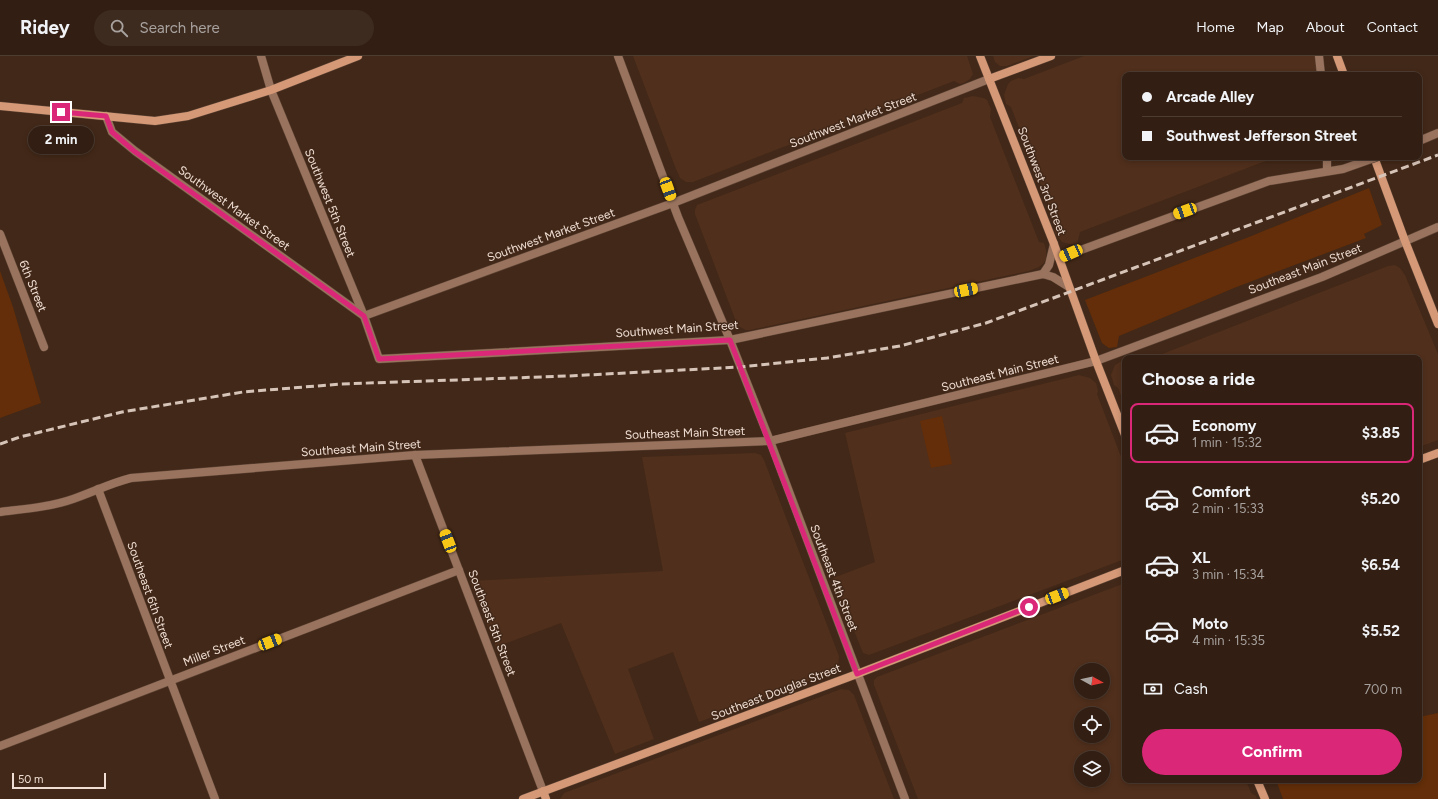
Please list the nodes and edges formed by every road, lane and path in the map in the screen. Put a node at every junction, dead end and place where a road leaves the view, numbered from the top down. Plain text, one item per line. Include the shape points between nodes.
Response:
1 (261, 56) edge
2 (358, 56) edge
3 (618, 56) edge
4 (980, 56) edge
5 (1051, 56) edge
6 (1319, 56) edge
7 (1337, 56) edge
8 (1321, 72) edge
9 (1343, 72) edge
10 (989, 79) junction
11 (271, 90) junction
12 (0, 106) edge
13 (106, 116) junction
14 (1438, 133) edge
15 (1422, 141) edge
16 (1327, 160) edge
17 (1367, 160) edge
18 (1376, 160) edge
19 (1326, 171) junction
20 (673, 204) junction
21 (1438, 227) edge
22 (0, 234) edge
23 (1405, 241) junction
24 (1054, 244) junction
25 (1060, 258) junction
26 (1043, 274) junction
27 (1069, 287) junction
28 (364, 316) junction
29 (1438, 324) edge
30 (730, 340) junction
31 (44, 347) dead end
32 (379, 359) joint
33 (1096, 361) junction
34 (1122, 427) edge
35 (770, 441) junction
36 (1438, 453) edge
37 (415, 455) junction
38 (1422, 459) edge
39 (98, 489) junction
40 (0, 512) edge
41 (459, 570) junction
42 (1122, 571) edge
43 (857, 674) junction
44 (169, 680) junction
45 (0, 746) edge
46 (1259, 783) edge
47 (544, 795) edge
48 (215, 799) edge
49 (523, 799) edge
50 (904, 799) edge
51 (1265, 799) edge

1 - 11 street, Southwest 5th Street
2 - 11 street
3 - 20 street, Southeast 4th Street
4 - 10 street, Southwest 3rd Street
5 - 10 street, Southwest Market Street
6 - 8 street
7 - 9 street
10 - 20 street, Southwest Market Street
10 - 24 street, Southwest 3rd Street
11 - 13 street via 188,116 155,121
11 - 28 street, Southwest 5th Street
12 - 13 street
13 - 28 street, Southwest Market Street via 112,132 134,151
14 - 15 street
16 - 19 street
17 - 19 street, bridge via 1343,169
18 - 23 street
19 - 25 street via 1268,181
20 - 28 street, Southwest Market Street
20 - 30 street, Southeast 4th Street
21 - 23 street, Southeast Main Street
22 - 31 street, 6th Street
23 - 29 street
23 - 33 street, Southeast Main Street via 1322,277
24 - 25 street, Southwest 3rd Street
24 - 26 street via 1049,265
25 - 27 street, Southwest 3rd Street
26 - 27 street
26 - 30 street, Southwest Main Street
27 - 33 street, Southwest 3rd Street
28 - 32 street, Southwest 5th Street
30 - 32 street, Southwest Main Street
30 - 35 street, Southeast 4th Street
33 - 34 street, Southwest 3rd Street
33 - 35 street, Southeast Main Street
35 - 37 street, Southeast Main Street
35 - 43 street, Southeast 4th Street
36 - 38 street
37 - 39 street, Southeast Main Street via 131,478
37 - 41 street, Southeast 5th Street
39 - 40 street, Southeast Main Street via 61,503
39 - 44 street, Southeast 6th Street
41 - 44 street, Miller Street
41 - 47 street, Southeast 5th Street
42 - 43 street, Southeast Douglas Street
43 - 47 street, Southeast Douglas Street
43 - 50 street, Southeast 4th Street
44 - 45 street, Miller Street
44 - 48 street, Southeast 6th Street
46 - 51 street
47 - 49 street, Southeast Douglas Street

